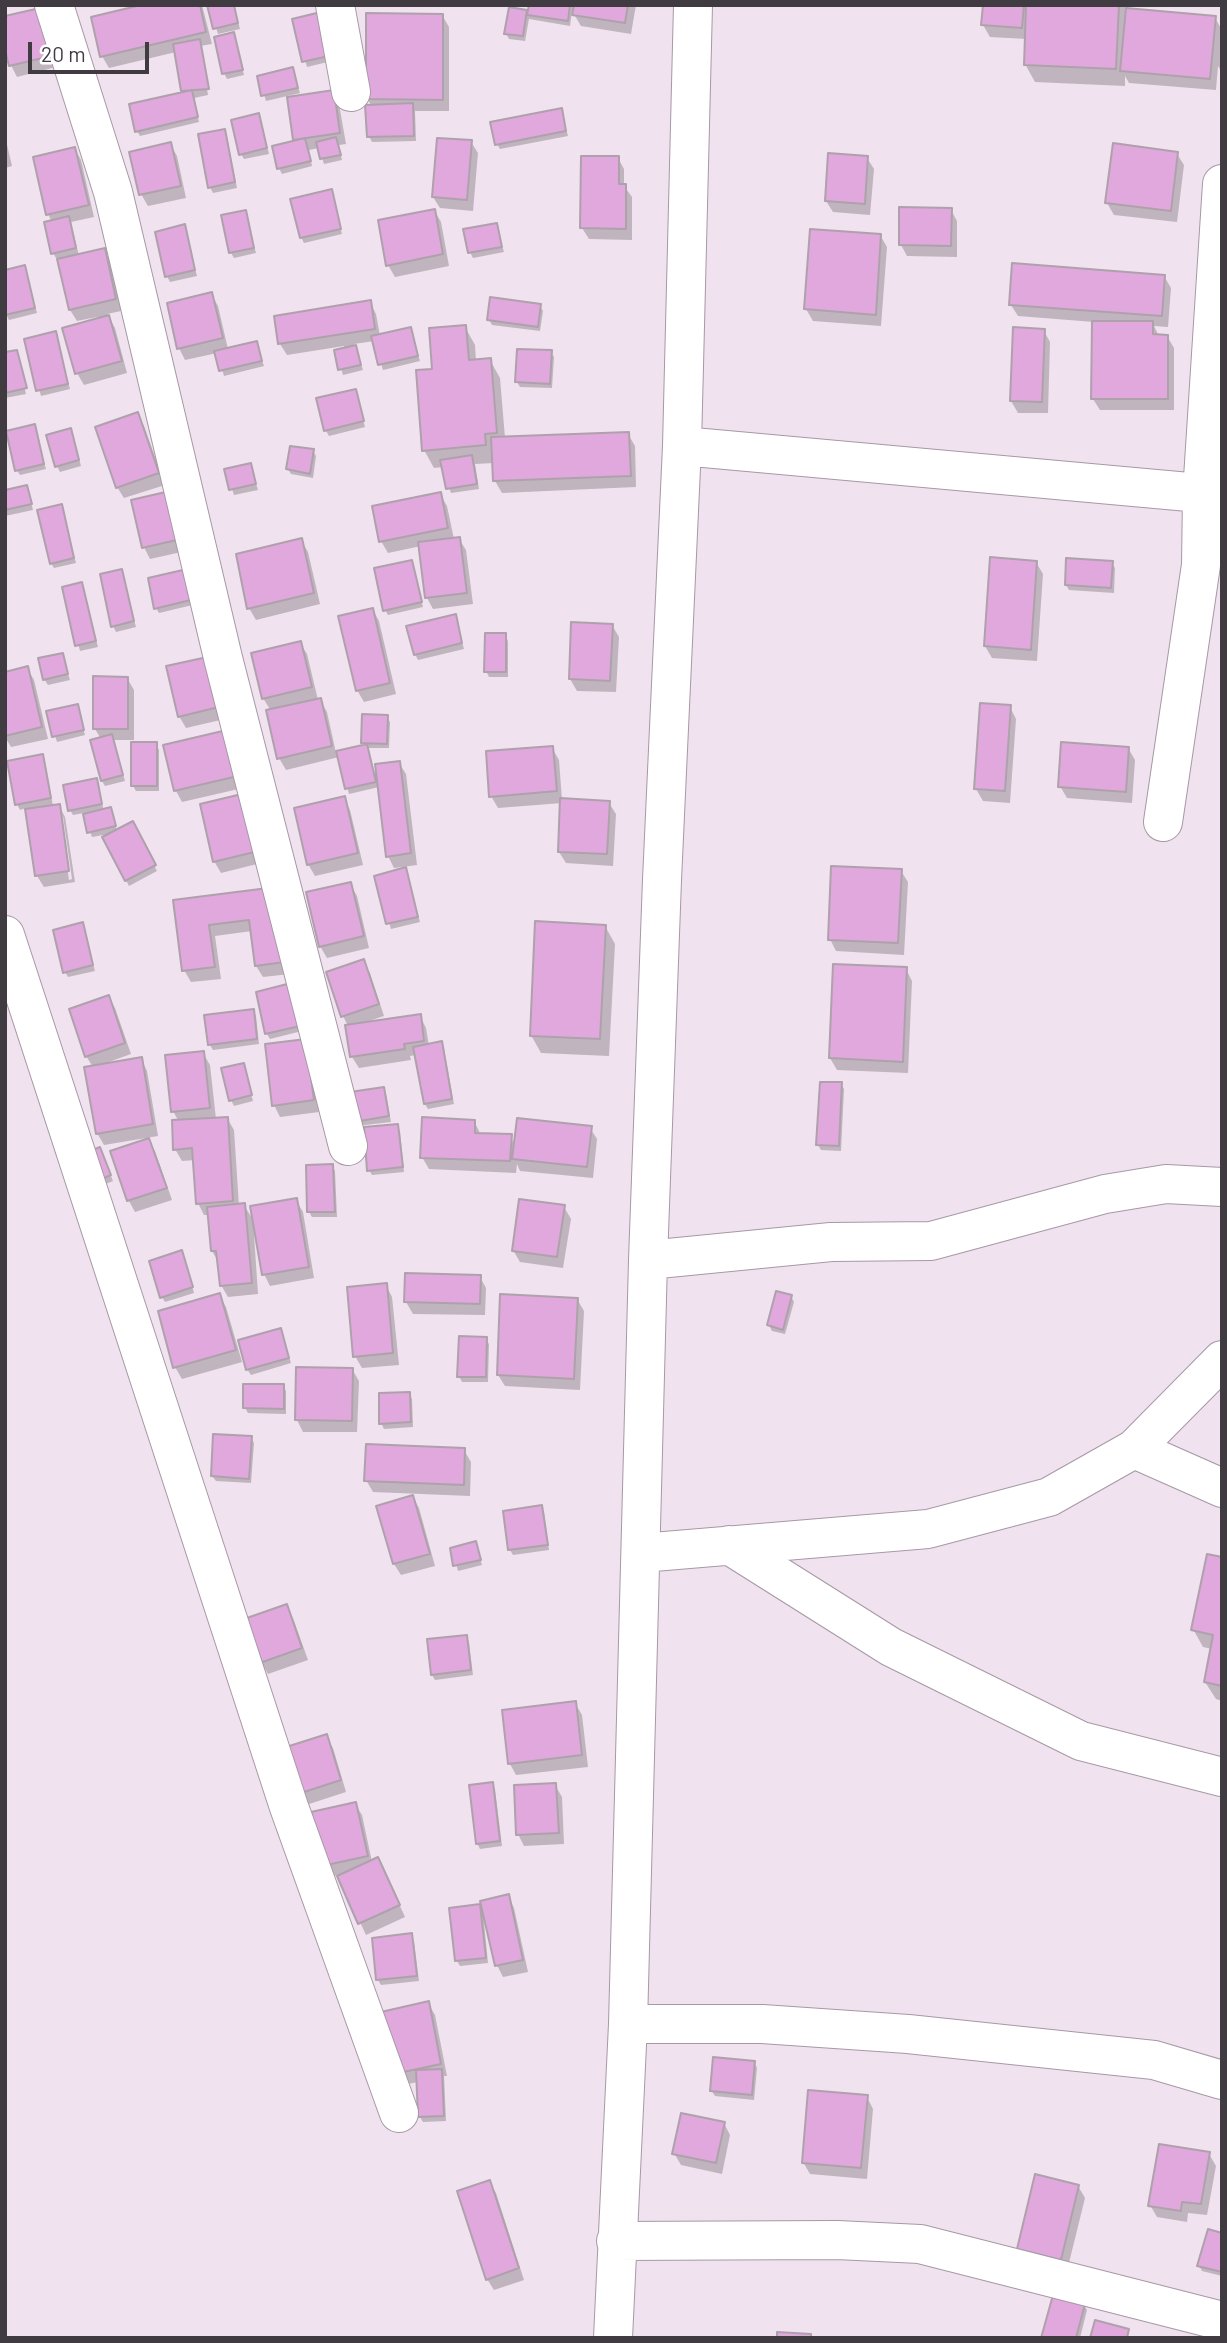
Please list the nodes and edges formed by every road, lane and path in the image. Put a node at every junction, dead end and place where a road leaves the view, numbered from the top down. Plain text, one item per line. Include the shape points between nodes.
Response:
1 (54, 5) edge
2 (335, 5) edge
3 (693, 5) edge
4 (351, 92) dead end
5 (1222, 184) edge
6 (682, 446) junction
7 (1212, 495) edge
8 (1163, 822) dead end
9 (5, 935) edge
10 (348, 1146) dead end
11 (1222, 1187) edge
12 (649, 1260) junction
13 (1222, 1360) edge
14 (1134, 1449) junction
15 (1222, 1488) edge
16 (729, 1545) junction
17 (640, 1553) junction
18 (1222, 1777) edge
19 (628, 2024) junction
20 (1222, 2080) edge
21 (399, 2113) dead end
22 (616, 2241) junction
23 (1222, 2321) edge
24 (613, 2338) edge

1 - 10 street via 113,192 226,671
2 - 4 street
3 - 6 street
5 - 7 street
6 - 7 street
6 - 12 street
7 - 8 street
9 - 21 street via 289,1808
11 - 12 street via 1166,1184 1105,1194 931,1241 831,1242
12 - 17 street
13 - 14 street
14 - 15 street
14 - 16 street via 1049,1497 928,1529
16 - 17 street
16 - 18 street via 891,1647 1081,1741
17 - 19 street
19 - 20 street via 762,2024 908,2034 1154,2060
19 - 22 street
22 - 23 street via 920,2244
22 - 24 street

